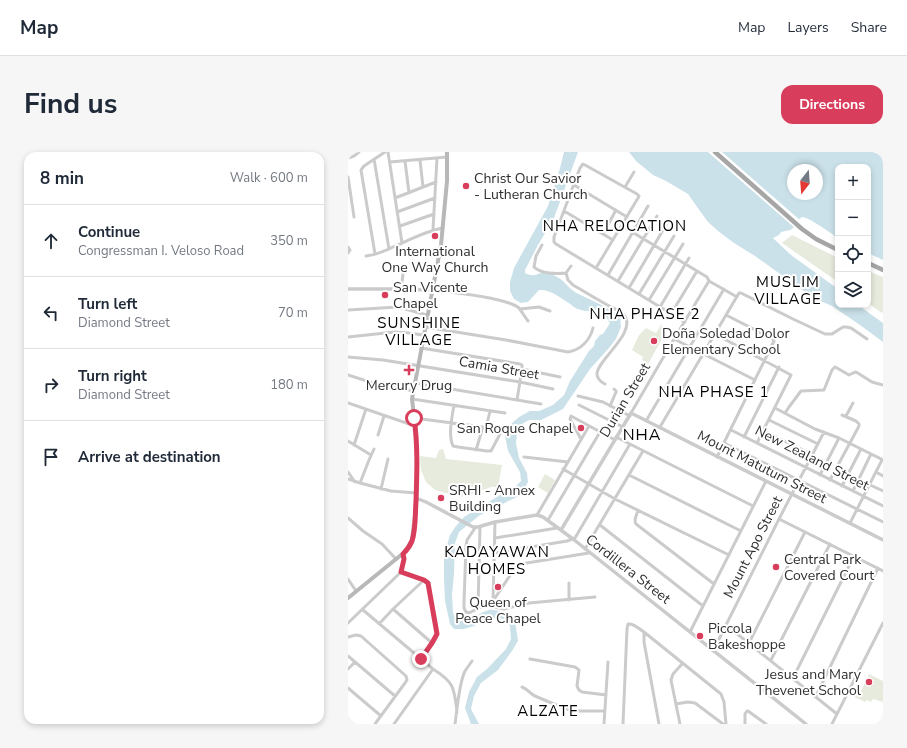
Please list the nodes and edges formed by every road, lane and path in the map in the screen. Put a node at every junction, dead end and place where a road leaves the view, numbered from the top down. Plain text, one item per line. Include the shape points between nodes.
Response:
1 (350, 152) edge
2 (359, 152) edge
3 (386, 152) edge
4 (447, 152) edge
5 (715, 152) edge
6 (348, 155) edge
7 (447, 157) junction
8 (348, 158) edge
9 (437, 158) junction
10 (374, 159) junction
11 (420, 160) junction
12 (405, 161) junction
13 (390, 162) junction
14 (634, 172) dead end
15 (348, 177) edge
16 (436, 182) junction
17 (574, 185) junction
18 (423, 187) junction
19 (625, 187) junction
20 (409, 193) junction
21 (395, 198) junction
22 (435, 198) junction
23 (352, 206) junction
24 (648, 206) dead end
25 (348, 207) edge
26 (616, 210) junction
27 (564, 211) junction
28 (397, 212) junction
29 (434, 214) junction
30 (354, 216) dead end
31 (627, 216) junction
32 (657, 216) dead end
33 (666, 225) dead end
34 (400, 226) junction
35 (622, 226) junction
36 (443, 228) junction
37 (434, 230) junction
38 (633, 233) junction
39 (603, 234) junction
40 (674, 236) dead end
41 (643, 239) junction
42 (613, 240) junction
43 (402, 243) junction
44 (683, 244) dead end
45 (542, 245) dead end
46 (654, 245) junction
47 (835, 248) edge
48 (389, 249) junction
49 (665, 252) junction
50 (375, 254) junction
51 (366, 256) dead end
52 (675, 258) junction
53 (689, 258) dead end
54 (685, 264) junction
55 (871, 264) edge
56 (571, 266) dead end
57 (404, 267) dead end
58 (596, 268) junction
59 (883, 270) edge
60 (697, 271) junction
61 (566, 273) junction
62 (608, 275) junction
63 (618, 281) junction
64 (709, 281) junction
65 (628, 288) junction
66 (348, 289) edge
67 (401, 289) junction
68 (724, 289) junction
69 (432, 290) junction
70 (639, 294) junction
71 (737, 297) junction
72 (649, 300) junction
73 (660, 306) junction
74 (520, 309) junction
75 (348, 310) edge
76 (550, 311) dead end
77 (671, 314) junction
78 (427, 315) junction
79 (726, 315) junction
80 (528, 321) dead end
81 (685, 322) junction
82 (425, 327) junction
83 (593, 328) dead end
84 (715, 334) junction
85 (423, 335) junction
86 (348, 337) edge
87 (674, 339) junction
88 (867, 339) dead end
89 (421, 348) junction
90 (690, 348) junction
91 (703, 354) junction
92 (348, 357) edge
93 (765, 360) junction
94 (418, 365) junction
95 (779, 367) junction
96 (522, 369) junction
97 (348, 376) edge
98 (560, 377) dead end
99 (755, 380) junction
100 (414, 382) junction
101 (520, 382) junction
102 (605, 384) dead end
103 (883, 384) edge
104 (553, 389) dead end
105 (614, 389) dead end
106 (413, 391) junction
107 (578, 396) dead end
108 (412, 398) junction
109 (517, 400) junction
110 (348, 403) edge
111 (853, 403) dead end
112 (541, 404) dead end
113 (454, 405) junction
114 (579, 405) dead end
115 (610, 406) junction
116 (775, 408) junction
117 (366, 409) junction
118 (490, 411) junction
119 (505, 413) dead end
120 (785, 413) junction
121 (630, 414) junction
122 (384, 416) junction
123 (414, 418) junction
124 (769, 420) junction
125 (646, 421) junction
126 (451, 423) junction
127 (415, 426) junction
128 (589, 426) junction
129 (623, 427) junction
130 (660, 427) junction
131 (484, 428) junction
132 (731, 430) junction
133 (764, 431) junction
134 (600, 432) junction
135 (824, 432) junction
136 (378, 435) dead end
137 (744, 437) junction
138 (615, 438) junction
139 (839, 438) junction
140 (582, 439) junction
141 (348, 441) edge
142 (724, 442) junction
143 (630, 444) junction
144 (757, 444) junction
145 (818, 444) junction
146 (850, 444) junction
147 (354, 445) junction
148 (374, 449) dead end
149 (860, 449) junction
150 (476, 450) junction
151 (644, 451) junction
152 (871, 454) junction
153 (371, 455) junction
154 (813, 455) junction
155 (524, 456) dead end
156 (717, 456) junction
157 (388, 459) dead end
158 (883, 460) edge
159 (568, 462) junction
160 (806, 468) junction
161 (563, 469) junction
162 (348, 472) edge
163 (876, 472) junction
164 (629, 475) junction
165 (820, 475) junction
166 (574, 476) junction
167 (883, 476) edge
168 (348, 479) edge
169 (799, 480) junction
170 (830, 480) junction
171 (766, 481) junction
172 (355, 482) junction
173 (360, 483) junction
174 (588, 484) junction
175 (870, 485) junction
176 (842, 486) junction
177 (381, 489) junction
178 (852, 491) junction
179 (602, 492) junction
180 (883, 492) edge
181 (792, 494) junction
182 (416, 496) junction
183 (864, 497) junction
184 (615, 499) junction
185 (753, 506) junction
186 (883, 506) edge
187 (858, 509) junction
188 (638, 510) junction
189 (537, 515) junction
190 (348, 518) edge
191 (779, 519) junction
192 (548, 520) junction
193 (495, 522) junction
194 (883, 522) edge
195 (850, 523) junction
196 (600, 524) junction
197 (480, 526) junction
198 (473, 527) junction
199 (559, 529) junction
200 (741, 531) junction
201 (805, 532) junction
202 (495, 538) junction
203 (573, 539) junction
204 (883, 540) edge
205 (830, 544) junction
206 (585, 549) junction
207 (495, 553) junction
208 (589, 553) junction
209 (403, 554) junction
210 (729, 555) junction
211 (854, 556) junction
212 (396, 559) junction
213 (517, 565) junction
214 (495, 568) junction
215 (878, 568) junction
216 (883, 571) edge
217 (401, 572) junction
218 (348, 579) edge
219 (424, 580) junction
220 (569, 582) dead end
221 (714, 584) junction
222 (356, 591) junction
223 (595, 597) dead end
224 (348, 598) edge
225 (569, 600) junction
226 (493, 601) junction
227 (703, 606) junction
228 (478, 608) junction
229 (393, 609) junction
230 (362, 610) junction
231 (348, 623) edge
232 (883, 623) edge
233 (379, 624) junction
234 (726, 625) junction
235 (644, 632) junction
236 (690, 632) junction
237 (348, 637) edge
238 (432, 643) junction
239 (749, 643) junction
240 (713, 651) junction
241 (348, 656) edge
242 (421, 659) junction
243 (530, 659) dead end
244 (771, 660) junction
245 (472, 661) dead end
246 (356, 662) junction
247 (608, 662) dead end
248 (682, 664) junction
249 (348, 669) edge
250 (433, 669) junction
251 (793, 678) junction
252 (522, 687) dead end
253 (348, 688) edge
254 (606, 695) junction
255 (395, 696) junction
256 (816, 696) junction
257 (676, 704) junction
258 (605, 711) junction
259 (457, 712) junction
260 (837, 714) junction
261 (381, 716) junction
262 (348, 719) edge
263 (354, 724) edge
264 (375, 724) edge
265 (394, 724) edge
266 (455, 724) edge
267 (604, 724) edge
268 (623, 724) edge
269 (659, 724) edge
270 (680, 724) edge
271 (724, 724) edge
272 (745, 724) edge
273 (766, 724) edge
274 (806, 724) edge
275 (832, 724) edge

1 - 6 street
2 - 8 street
3 - 10 street
3 - 13 street
4 - 7 main road
5 - 47 main road via 802,229
7 - 9 street
7 - 36 main road
9 - 11 street
9 - 16 street
10 - 48 street
10 - 50 street via 361,170
11 - 12 street
11 - 18 street
12 - 13 street
12 - 20 street
13 - 21 street
14 - 19 street
15 - 23 street
16 - 18 street
16 - 22 street
17 - 19 street via 583,164
17 - 26 street
17 - 27 street
18 - 20 street
19 - 31 street via 639,196
20 - 21 street
21 - 28 street
22 - 28 street
22 - 29 street
23 - 25 street
23 - 30 street
24 - 38 street
26 - 31 street
26 - 39 street
27 - 39 street
27 - 58 street via 554,242
28 - 34 street
29 - 34 street
29 - 37 street
31 - 35 street
32 - 41 street
33 - 46 street
34 - 43 street
35 - 38 street
35 - 42 street
36 - 37 street
36 - 69 main road
37 - 43 street
38 - 41 street
38 - 62 street
39 - 42 street
40 - 49 street
41 - 46 street
41 - 63 street
42 - 58 street
43 - 48 street
44 - 52 street
45 - 61 street via 536,256 536,269 556,274
46 - 49 street
46 - 65 street
48 - 50 street
49 - 52 street
49 - 70 street
50 - 51 street
52 - 54 street
52 - 72 street
53 - 54 street
54 - 60 street
54 - 73 street
55 - 59 main road
56 - 61 street
57 - 67 street
58 - 62 street
60 - 64 street
60 - 77 street
61 - 102 street via 573,285 620,312 627,322 624,333 597,374
62 - 63 street
63 - 65 street
64 - 68 street
64 - 81 street, Durian Street
65 - 70 street
66 - 67 street
67 - 69 street
68 - 71 street
68 - 90 street
69 - 74 street via 497,299
69 - 78 main road
70 - 72 street
71 - 79 street
71 - 88 street via 740,293 825,334 832,334 846,327
72 - 73 street
73 - 77 street
74 - 76 street via 539,307
74 - 80 street
75 - 78 street via 398,307
77 - 81 street
78 - 82 main road
79 - 84 street
79 - 93 street via 774,340
81 - 87 street, Durian Street
82 - 83 street via 568,352 585,343
82 - 85 main road
84 - 91 street
84 - 93 street
85 - 86 street via 395,332
85 - 89 main road
87 - 90 street
87 - 121 street, Durian Street
89 - 94 main road
89 - 96 street via 519,363
90 - 91 street
90 - 125 street
91 - 99 street
91 - 130 street
92 - 94 street, Camia Street
93 - 95 street
93 - 99 street
94 - 100 main road
94 - 101 street, Camia Street
95 - 116 street via 791,374
95 - 137 street
96 - 98 street
96 - 101 street
97 - 106 street
99 - 132 street
100 - 106 main road
100 - 109 street
101 - 104 street, Camia Street
101 - 109 street
103 - 120 street via 872,382 856,372 849,375 835,367 824,390 801,391
105 - 115 street via 616,392
106 - 108 main road
107 - 115 street, Mount Matutum Street
108 - 113 street
108 - 123 main road
109 - 112 street
110 - 117 street
111 - 146 street via 844,415 859,424
113 - 118 street
113 - 126 street
114 - 129 street
115 - 121 street, Mount Matutum Street
116 - 120 street
116 - 124 street
117 - 122 street
117 - 147 street
118 - 119 street
118 - 131 street
120 - 135 street
121 - 125 street, Mount Matutum Street
121 - 129 street, Durian Street
122 - 127 street
122 - 136 street
123 - 126 street
123 - 127 main road
124 - 133 street
124 - 145 street
125 - 130 street, Mount Matutum Street
126 - 131 street
126 - 150 street via 453,446
127 - 182 main road
128 - 134 street
128 - 140 street
128 - 140 street via 571,416 570,419
129 - 138 street, Durian Street
130 - 156 street, Mount Matutum Street
131 - 150 street
131 - 150 street via 501,431 491,451
132 - 137 street, New Zealand Street
132 - 142 street
133 - 144 street
133 - 154 street
134 - 138 street
134 - 166 street
135 - 139 street
135 - 145 street, Mount Apo Street
137 - 144 street, New Zealand Street
138 - 143 street
138 - 174 street, Durian Street
139 - 146 street
139 - 165 street
140 - 159 street
141 - 147 street
142 - 156 street
142 - 169 street
143 - 151 street
143 - 179 street
144 - 160 street, New Zealand Street
145 - 154 street, Mount Apo Street
146 - 149 street
146 - 170 street
147 - 153 street
148 - 153 street
149 - 152 street
149 - 176 street
151 - 164 street
151 - 185 street
152 - 158 street
152 - 178 street
153 - 173 street
154 - 160 street, Mount Apo Street
155 - 159 street
156 - 171 street, Mount Matutum Street
157 - 177 street
158 - 163 street
159 - 161 street
160 - 165 street, New Zealand Street
160 - 169 street, Mount Apo Street
161 - 166 street, Mount Apo Street
161 - 189 street
162 - 172 street
163 - 167 street
163 - 175 street
164 - 184 street
164 - 200 street
165 - 170 street, New Zealand Street
166 - 174 street, Mount Apo Street
166 - 192 street
168 - 172 street
169 - 181 street, Mount Apo Street
169 - 187 street
170 - 176 street, New Zealand Street
171 - 181 street, Mount Matutum Street
171 - 185 street
172 - 173 street
173 - 177 street
174 - 179 street, Mount Apo Street
174 - 199 street, Durian Street
175 - 180 street
175 - 183 street
176 - 178 street, New Zealand Street
177 - 182 street
178 - 183 street, New Zealand Street
179 - 184 street, Mount Apo Street
179 - 203 street
181 - 191 street, Mount Apo Street
181 - 195 street, Mount Matutum Street
182 - 198 street
182 - 209 main road via 412,540
183 - 186 street, New Zealand Street
183 - 187 street
184 - 188 street, Mount Apo Street
184 - 196 street
185 - 200 street
187 - 194 street
187 - 195 street
188 - 210 street, Mount Apo Street
188 - 221 street via 634,521 636,524
189 - 192 street, Cordillera Street
189 - 193 street
190 - 212 street via 382,544
191 - 201 street
191 - 234 street, Mount Apo Street
192 - 199 street, Cordillera Street
193 - 197 street
193 - 202 street
195 - 204 street, Mount Matutum Street
196 - 206 street
196 - 227 street
197 - 198 street
197 - 228 street
198 - 228 street via 466,546 464,608 468,613
199 - 202 street
199 - 203 street, Cordillera Street
200 - 210 street
201 - 205 street
201 - 239 street
202 - 207 street
203 - 206 street, Cordillera Street
203 - 207 street
205 - 211 street
205 - 244 street
206 - 208 street, Cordillera Street
207 - 214 street
208 - 213 street
208 - 236 street, Cordillera Street
209 - 212 main road
209 - 217 street
210 - 221 street
211 - 215 street
211 - 251 street
212 - 222 main road
213 - 214 street
213 - 226 street
214 - 226 street
215 - 216 street
215 - 256 street
217 - 219 street
217 - 230 street
218 - 222 street
219 - 229 street
219 - 238 street via 428,583 436,632
220 - 225 street
221 - 227 street
222 - 224 main road
223 - 225 street
225 - 226 street via 529,603 504,609 495,607
226 - 228 street
227 - 236 street
229 - 233 street
229 - 238 street
230 - 231 street
230 - 233 street
232 - 260 street
233 - 242 street
234 - 239 street
234 - 240 street, Mount Apo Street
235 - 248 street
235 - 268 street via 633,624 628,624
235 - 269 street
236 - 240 street, Cordillera Street
237 - 255 street via 361,636 407,678
238 - 242 street
239 - 244 street
240 - 274 street, Cordillera Street
241 - 246 street
242 - 250 street
243 - 254 street via 574,667 578,670 579,690
244 - 251 street
245 - 259 street via 465,670
246 - 249 street
246 - 255 street
247 - 254 street
248 - 257 street via 671,677
248 - 271 street via 722,696
250 - 259 street via 454,687
250 - 265 street
251 - 256 street
252 - 258 street via 535,696 566,708
253 - 261 street
254 - 258 street
255 - 261 street
256 - 260 street
257 - 270 street
257 - 271 street via 695,703
258 - 267 street
259 - 266 street
260 - 275 street
261 - 264 street
262 - 263 street
272 - 273 street via 745,714 748,711

